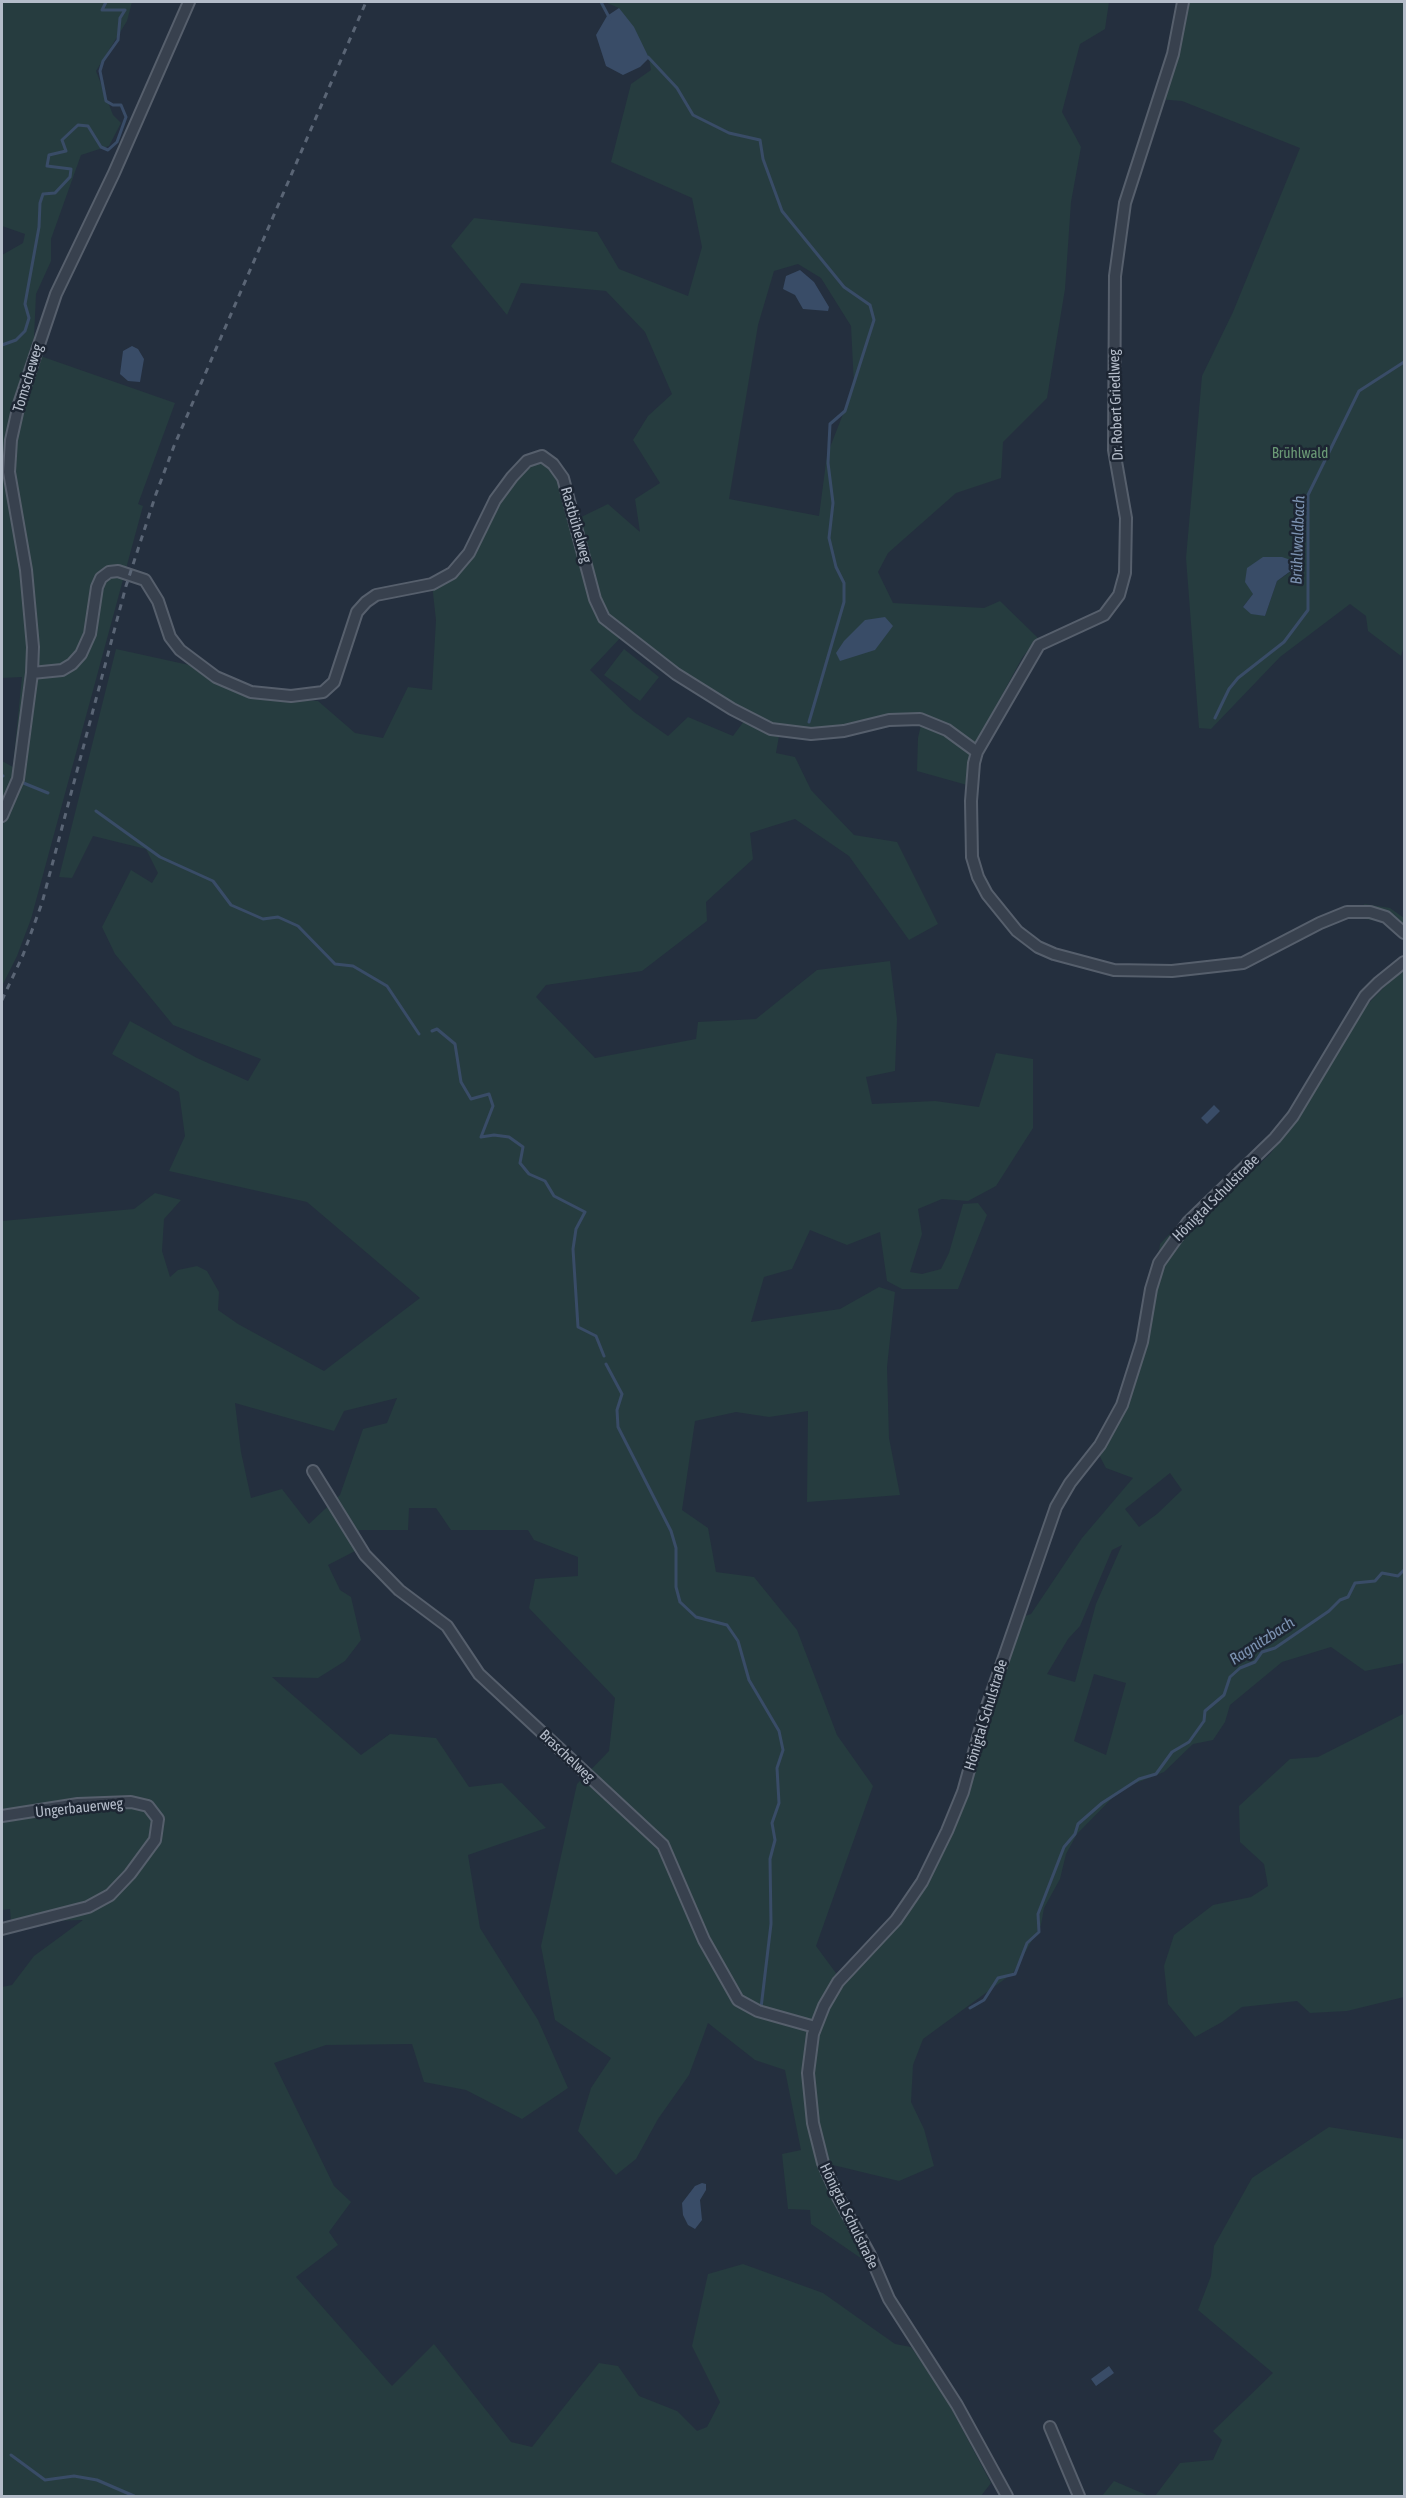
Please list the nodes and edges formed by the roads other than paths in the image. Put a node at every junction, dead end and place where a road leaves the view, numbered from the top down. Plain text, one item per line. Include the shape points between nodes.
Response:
1 (189, 2) edge
2 (1183, 2) edge
3 (32, 673) junction
4 (977, 752) junction
5 (2, 816) edge
6 (1404, 933) edge
7 (1404, 962) edge
8 (313, 1471) dead end
9 (2, 1816) edge
10 (2, 1929) edge
11 (815, 2027) junction
12 (1050, 2427) dead end
13 (1007, 2496) edge
14 (1079, 2496) edge

1 - 3 street, Tomscheweg via 56,294 19,404 9,472 26,570
2 - 4 street, Dr. Robert Griedlweg via 1173,54 1125,203 1115,276 1114,450 1126,518 1125,573 1119,595 1104,615 1039,645
3 - 4 street, Rastbühelweg via 62,670 81,654 90,634 101,578 118,571 145,580 158,601 170,637 180,650 216,677 250,692 291,696 323,692 334,682 357,612 366,602 375,595 432,584 452,573 469,553 506,485 527,461 542,456 563,478 595,600 604,618 676,674 732,710 771,729 811,734 889,720 920,719 947,730
3 - 5 street, Tomscheweg via 18,779
4 - 6 street via 971,801 972,857 978,877 997,909 1017,931 1054,954 1114,970 1172,971 1223,966 1243,963 1347,912 1386,917
7 - 11 street, Hönigtal Schulstraße via 1365,996 1297,1110 1275,1138 1188,1222 1159,1263 1142,1342 1122,1405 1100,1445 1056,1507 947,1832 922,1882 896,1920 838,1982
8 - 11 street, Braschelweg via 365,1555 399,1590 447,1626 478,1674 663,1845 704,1940 738,2000 758,2011
9 - 10 street, Ungerbauerweg via 78,1804 131,1802 148,1806 158,1819 155,1840 110,1895 88,1907
11 - 13 street, Hönigtal Schulstraße via 808,2073 813,2123 823,2163 889,2299 957,2405
12 - 14 street

